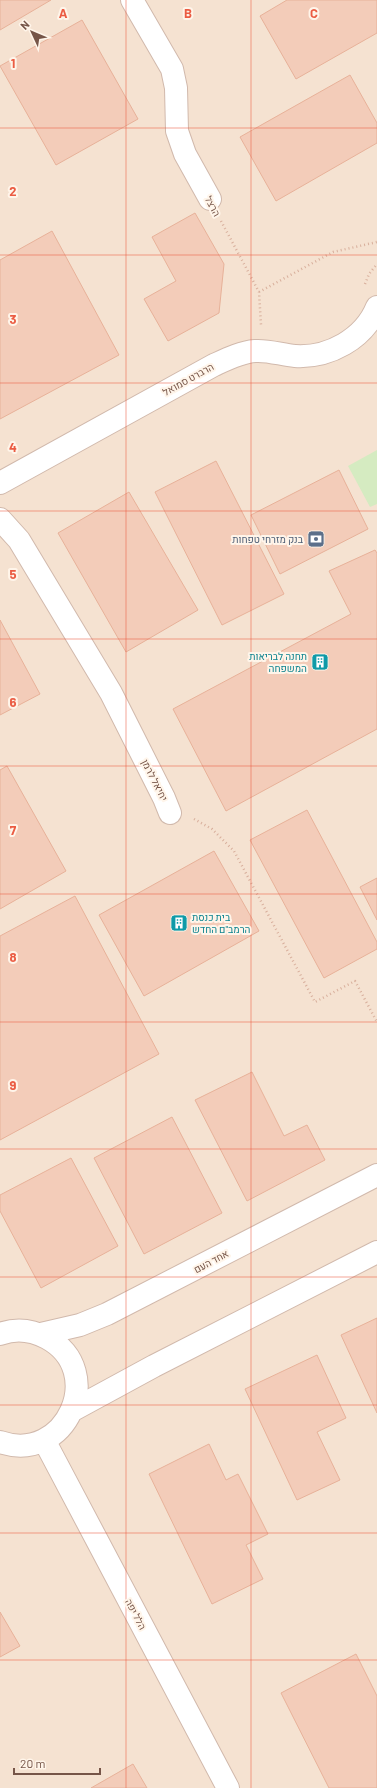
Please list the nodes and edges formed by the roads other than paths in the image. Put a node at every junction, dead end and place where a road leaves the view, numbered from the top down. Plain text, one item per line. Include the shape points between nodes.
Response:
1 (132, 0) edge
2 (210, 199) road end
3 (377, 307) edge
4 (0, 483) edge
5 (0, 519) edge
6 (170, 813) road end
7 (377, 1175) edge
8 (377, 1252) edge
9 (0, 1334) edge
10 (40, 1334) junction
11 (73, 1410) junction
12 (44, 1440) junction
13 (0, 1442) edge
14 (228, 1788) edge

1 - 2 street, הרצל via 172,69 176,88 177,131 185,154
3 - 4 street, הרברט סמואל via 366,326 339,347 316,355 294,356 255,351 238,355 214,365
5 - 6 street, יחיאל לרמן via 19,540 103,680
7 - 10 street, אחד העם via 107,1314 80,1325
8 - 11 street
9 - 10 street via 17,1330
10 - 11 street via 65,1352 73,1365 77,1395
11 - 12 street via 61,1428
12 - 13 street via 16,1446
12 - 14 street, הלל יפה

